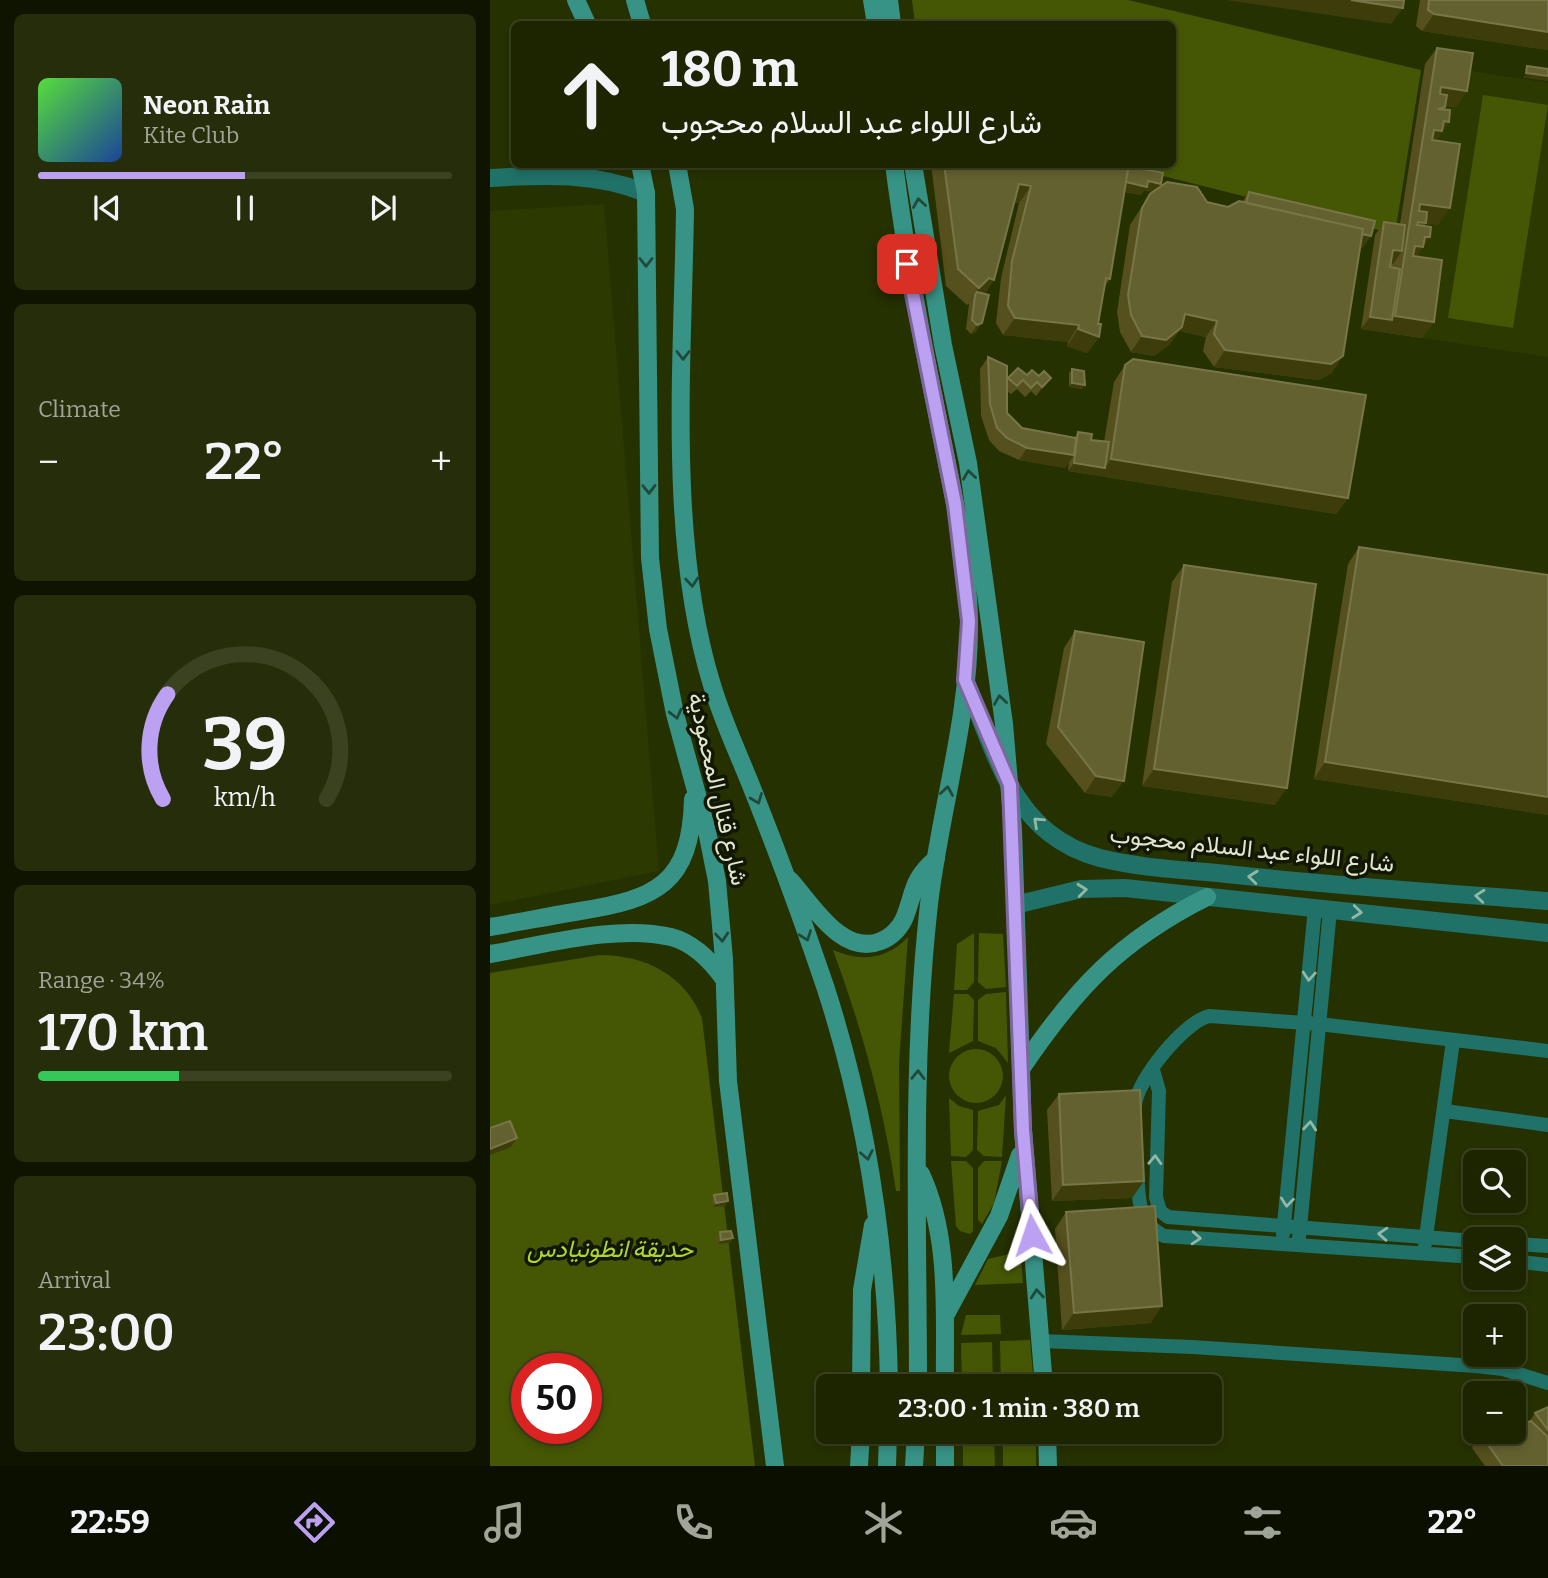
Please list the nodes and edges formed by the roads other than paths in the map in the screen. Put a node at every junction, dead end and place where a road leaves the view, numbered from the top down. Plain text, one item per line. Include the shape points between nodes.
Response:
1 (576, 0) edge
2 (635, 0) edge
3 (872, 0) edge
4 (889, 0) edge
5 (586, 21) edge
6 (641, 21) edge
7 (876, 21) edge
8 (892, 21) edge
9 (641, 168) edge
10 (678, 168) edge
11 (895, 168) edge
12 (914, 168) edge
13 (490, 178) edge
14 (646, 194) junction
15 (965, 680) junction
16 (694, 778) junction
17 (1010, 785) junction
18 (936, 859) junction
19 (783, 872) junction
20 (1207, 897) junction
21 (1548, 901) edge
22 (1015, 905) junction
23 (1322, 909) junction
24 (490, 926) edge
25 (1548, 933) edge
26 (490, 954) edge
27 (724, 979) junction
28 (1312, 1023) junction
29 (1453, 1041) junction
30 (1548, 1051) edge
31 (1021, 1069) junction
32 (1153, 1070) junction
33 (1445, 1111) junction
34 (1135, 1117) edge
35 (1548, 1125) edge
36 (1023, 1130) junction
37 (1136, 1162) edge
38 (918, 1168) junction
39 (877, 1208) junction
40 (1168, 1217) junction
41 (1284, 1227) junction
42 (1164, 1236) junction
43 (1299, 1236) junction
44 (1426, 1237) junction
45 (1463, 1240) edge
46 (1282, 1243) junction
47 (1526, 1245) edge
48 (1548, 1246) edge
49 (1423, 1252) junction
50 (1463, 1256) edge
51 (1526, 1262) edge
52 (1548, 1265) edge
53 (943, 1319) junction
54 (1041, 1341) junction
55 (861, 1374) edge
56 (888, 1374) edge
57 (918, 1374) edge
58 (945, 1374) edge
59 (1043, 1374) edge
60 (1548, 1383) edge
61 (860, 1444) edge
62 (888, 1444) edge
63 (915, 1444) edge
64 (945, 1444) edge
65 (1047, 1444) edge
66 (775, 1466) edge
67 (859, 1466) edge
68 (887, 1466) edge
69 (914, 1466) edge
70 (945, 1466) edge
71 (1048, 1466) edge

1 - 5 main road
2 - 6 main road
3 - 7 main road
4 - 8 main road
9 - 14 main road, شارع قنال المحمودية
10 -> 19 main road, شارع قنال المحمودية via 685,209 683,481 694,606 712,685
11 - 15 main road via 907,264 955,504 969,621
17 -> 12 main road via 968,463
13 - 14 street via 576,176 613,181
14 -> 16 main road, شارع قنال المحمودية via 650,558 675,713
15 - 17 street, شارع اللواء عبد السلام محجوب
18 -> 15 main road
16 - 24 main road via 690,839 668,880 650,894 602,908
16 -> 27 main road, شارع قنال المحمودية via 717,881
21 -> 17 street, شارع اللواء عبد السلام محجوب via 1128,864 1072,848 1048,832 1025,810
17 - 22 main road
18 - 19 main road via 917,878 899,928 868,944 842,937
38 -> 18 main road via 920,1016
19 -> 39 main road, شارع قنال المحمودية via 841,1041
22 -> 20 street via 1058,893 1103,888
20 - 23 street
20 - 31 main road via 1135,939 1100,968
22 - 31 main road
23 -> 25 street
23 - 28 street
26 - 27 main road via 613,934 653,934 673,937 694,948
27 - 66 main road, شارع قنال المحمودية via 728,1081
28 - 29 street
28 - 32 street via 1200,1018
28 -> 41 street
43 -> 28 street
29 - 30 street
29 - 33 street
31 - 36 main road
32 - 34 street via 1136,1095
40 -> 32 street via 1157,1204 1159,1091
33 - 35 street
33 - 44 street
36 - 53 main road via 1008,1196
54 -> 36 main road
37 - 42 street via 1143,1218
38 - 53 main road via 941,1239
38 - 57 main road
39 - 55 main road via 862,1290
39 - 56 main road
40 - 41 street
40 - 42 street
41 - 43 street
41 - 46 street
42 -> 46 street
44 -> 43 street
43 - 46 street
43 - 49 street
44 - 45 street
44 - 49 street
47 - 48 street
49 - 50 street
51 - 52 street
53 - 58 main road
54 - 59 main road
54 - 60 street via 1476,1366
61 - 67 main road
62 - 68 main road
63 - 69 main road
64 - 70 main road
65 - 71 main road

